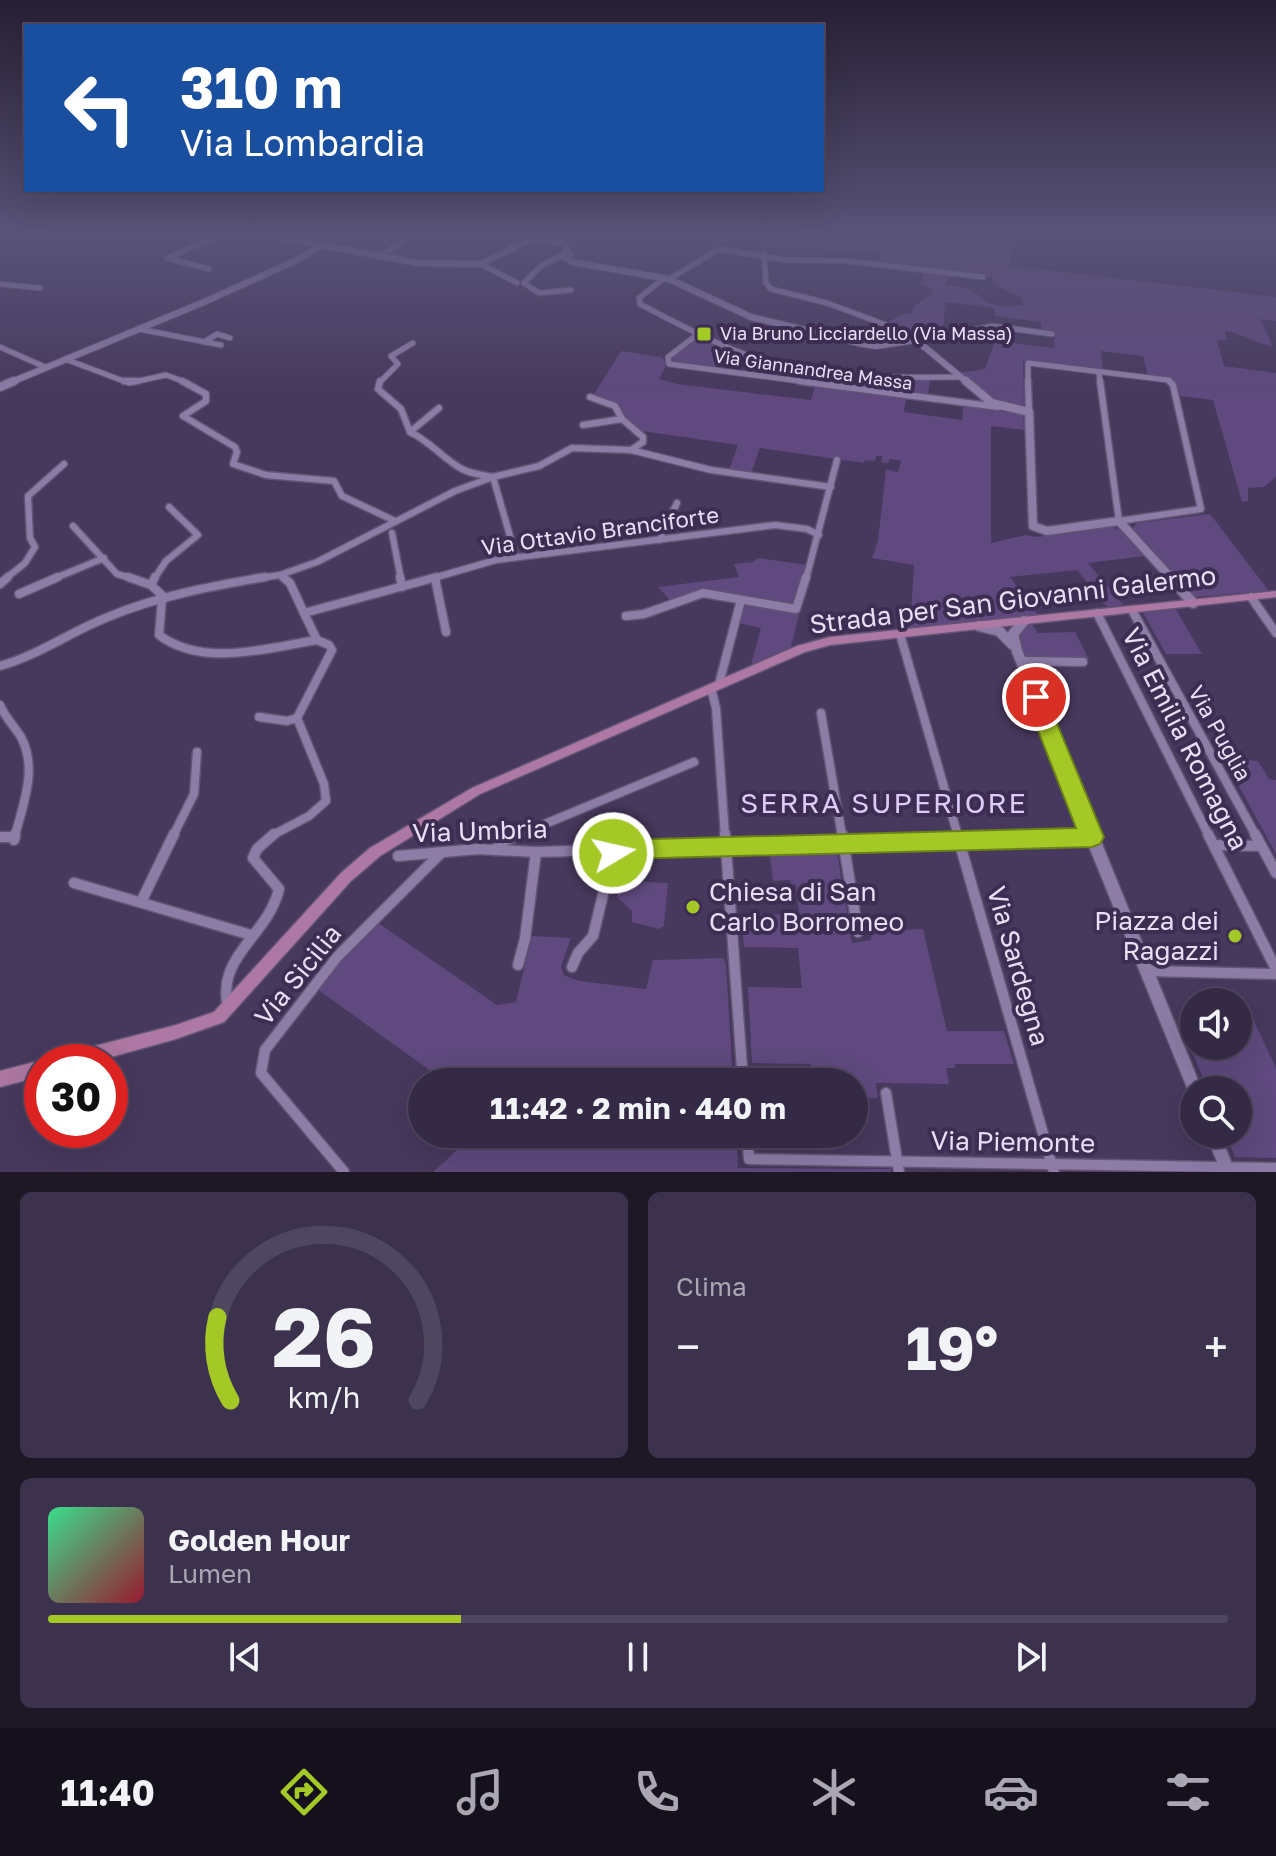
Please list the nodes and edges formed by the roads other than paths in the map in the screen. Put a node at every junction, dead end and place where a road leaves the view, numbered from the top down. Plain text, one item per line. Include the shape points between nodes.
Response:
1 (27, 287) edge
2 (236, 287) edge
3 (526, 287) edge
4 (653, 287) edge
5 (685, 287) edge
6 (770, 287) edge
7 (40, 288) dead end
8 (571, 290) dead end
9 (139, 329) junction
10 (698, 334) junction
11 (1052, 334) dead end
12 (230, 338) dead end
13 (916, 340) junction
14 (204, 342) junction
15 (413, 343) dead end
16 (221, 345) dead end
17 (0, 347) edge
18 (65, 359) junction
19 (45, 367) junction
20 (786, 367) junction
21 (1099, 372) junction
22 (960, 377) junction
23 (782, 380) junction
24 (0, 387) edge
25 (590, 397) dead end
26 (998, 407) junction
27 (439, 408) dead end
28 (1029, 412) junction
29 (622, 419) junction
30 (583, 425) dead end
31 (410, 432) junction
32 (631, 450) junction
33 (837, 460) dead end
34 (64, 464) dead end
35 (493, 477) junction
36 (831, 487) junction
37 (677, 503) dead end
38 (169, 507) dead end
39 (395, 521) junction
40 (1119, 521) junction
41 (73, 526) dead end
42 (392, 533) dead end
43 (819, 535) junction
44 (659, 540) junction
45 (516, 557) junction
46 (104, 558) junction
47 (0, 570) edge
48 (10, 573) junction
49 (280, 575) junction
50 (435, 578) junction
51 (0, 584) edge
52 (151, 585) junction
53 (402, 587) junction
54 (19, 594) dead end
55 (1276, 594) edge
56 (1251, 597) junction
57 (164, 598) junction
58 (741, 600) junction
59 (1193, 603) junction
60 (1132, 610) junction
61 (304, 613) junction
62 (1097, 613) junction
63 (626, 616) dead end
64 (1024, 621) junction
65 (1004, 623) junction
66 (979, 626) junction
67 (446, 632) dead end
68 (1276, 633) edge
69 (900, 634) junction
70 (1010, 636) junction
71 (317, 640) junction
72 (1019, 656) junction
73 (1083, 662) dead end
74 (0, 666) edge
75 (715, 686) junction
76 (0, 705) edge
77 (821, 713) dead end
78 (259, 717) dead end
79 (297, 718) junction
80 (197, 752) dead end
81 (694, 762) dead end
82 (0, 837) edge
83 (1092, 837) junction
84 (959, 839) junction
85 (843, 842) junction
86 (725, 845) junction
87 (1214, 845) junction
88 (1261, 846) junction
89 (614, 849) junction
90 (496, 850) junction
91 (536, 852) junction
92 (440, 854) junction
93 (398, 856) dead end
94 (1276, 873) edge
95 (74, 883) dead end
96 (141, 902) junction
97 (858, 932) dead end
98 (251, 935) junction
99 (518, 965) dead end
100 (572, 967) dead end
101 (1148, 971) junction
102 (1276, 972) edge
103 (228, 1009) junction
104 (128, 1044) edge
105 (742, 1068) edge
106 (24, 1073) edge
107 (1189, 1076) edge
108 (0, 1079) edge
109 (886, 1093) dead end
110 (748, 1148) edge
111 (1218, 1148) edge
112 (898, 1167) edge
113 (1053, 1168) edge
114 (1276, 1168) edge
115 (1227, 1170) edge
116 (344, 1172) edge

1 - 7 street
2 - 9 street
3 - 8 street via 544,297
4 - 10 street via 638,302
5 - 13 street via 751,317 863,344
6 - 13 street via 827,303
9 - 14 street
9 - 18 street
10 - 20 street
10 - 23 street, Via Giannandrea Massa via 668,357 669,364
11 - 13 street via 993,326
12 - 14 street via 217,334
13 - 22 street
14 - 16 street
15 - 31 street via 391,356 398,364 377,385 401,409
17 - 19 street
18 - 19 street
18 - 39 street via 129,383 162,374 196,386 206,401 183,416 235,447 233,464 266,475 334,481 342,496
19 - 24 street
20 - 22 street via 862,377
20 - 23 street
21 - 28 street via 1028,363
21 - 40 street
21 - 40 street via 1168,380 1173,385 1201,509
22 - 26 street
23 - 26 street, Via Giannandrea Massa
25 - 29 street via 615,406
26 - 28 street
27 - 31 street
28 - 40 street via 1033,526 1047,531
29 - 30 street
29 - 32 street via 643,437
31 - 35 street via 465,471
32 - 35 street via 572,448 539,466
32 - 36 street via 711,470
33 - 36 street
34 - 48 street via 28,496 29,533 35,547
35 - 39 street
35 - 45 street
36 - 43 street
37 - 44 street
38 - 52 street via 198,535 161,563
39 - 49 street
40 - 59 street
41 - 46 street
42 - 53 street
43 - 44 street, Via Ottavio Branciforte via 775,525
43 - 58 street via 799,606
44 - 45 street, Via Ottavio Branciforte
45 - 50 street, Via Ottavio Branciforte
46 - 52 street via 117,574
46 - 54 street
47 - 48 street
48 - 51 street
49 - 57 street
49 - 61 street via 290,583
50 - 53 street, Via Ottavio Branciforte
50 - 67 street
52 - 57 street
53 - 61 street, Via Ottavio Branciforte
55 - 56 main road, Strada per San Giovanni Galermo
56 - 59 main road, Strada per San Giovanni Galermo
56 - 68 street
57 - 71 street via 159,635 169,644 226,654
57 - 74 street via 107,617 32,657
58 - 63 street via 695,593
58 - 75 street
59 - 60 main road, Strada per San Giovanni Galermo
60 - 62 main road, Strada per San Giovanni Galermo
60 - 88 street, Via Puglia
61 - 71 street
62 - 64 main road, Strada per San Giovanni Galermo
62 - 87 street, Via Emilia Romagna
64 - 65 main road, Strada per San Giovanni Galermo
64 - 70 street
65 - 66 main road, Strada per San Giovanni Galermo
65 - 70 street
66 - 69 main road, Strada per San Giovanni Galermo
66 - 70 street
69 - 75 main road, Strada per San Giovanni Galermo via 813,645
69 - 84 street, Via Sardegna
70 - 72 street
71 - 79 street via 332,650
72 - 73 street
72 - 83 street
75 - 86 street
75 - 103 main road, Strada per San Giovanni Galermo via 476,791 375,852 346,877
76 - 82 street via 31,765 15,838
77 - 85 street
78 - 79 street
79 - 98 street via 326,801 254,852 253,858 279,889 276,905
80 - 96 street via 194,794
81 - 90 street via 500,843
83 - 84 street, Via Umbria
83 - 101 street
84 - 85 street, Via Umbria
84 - 113 street, Via Sardegna
85 - 86 street, Via Umbria
85 - 97 street
86 - 89 street, Via Umbria
86 - 105 street
87 - 88 street
87 - 102 street, Via Emilia Romagna
88 - 94 street, Via Puglia
89 - 91 street, Via Umbria
89 - 100 street via 593,936
90 - 91 street, Via Umbria
90 - 92 street, Via Umbria
91 - 99 street
92 - 93 street, Via Umbria
92 - 116 street, Via Sicilia via 337,957 261,1061 261,1073
95 - 96 street
96 - 98 street
98 - 103 street via 230,966
101 - 102 street
101 - 107 street
103 - 104 main road, Strada per San Giovanni Galermo via 212,1021
106 - 108 main road
109 - 112 street
110 - 112 street, Via Piemonte via 749,1159
111 - 115 street
112 - 113 street, Via Piemonte
113 - 115 street, Via Piemonte
114 - 115 street, Via Piemonte

